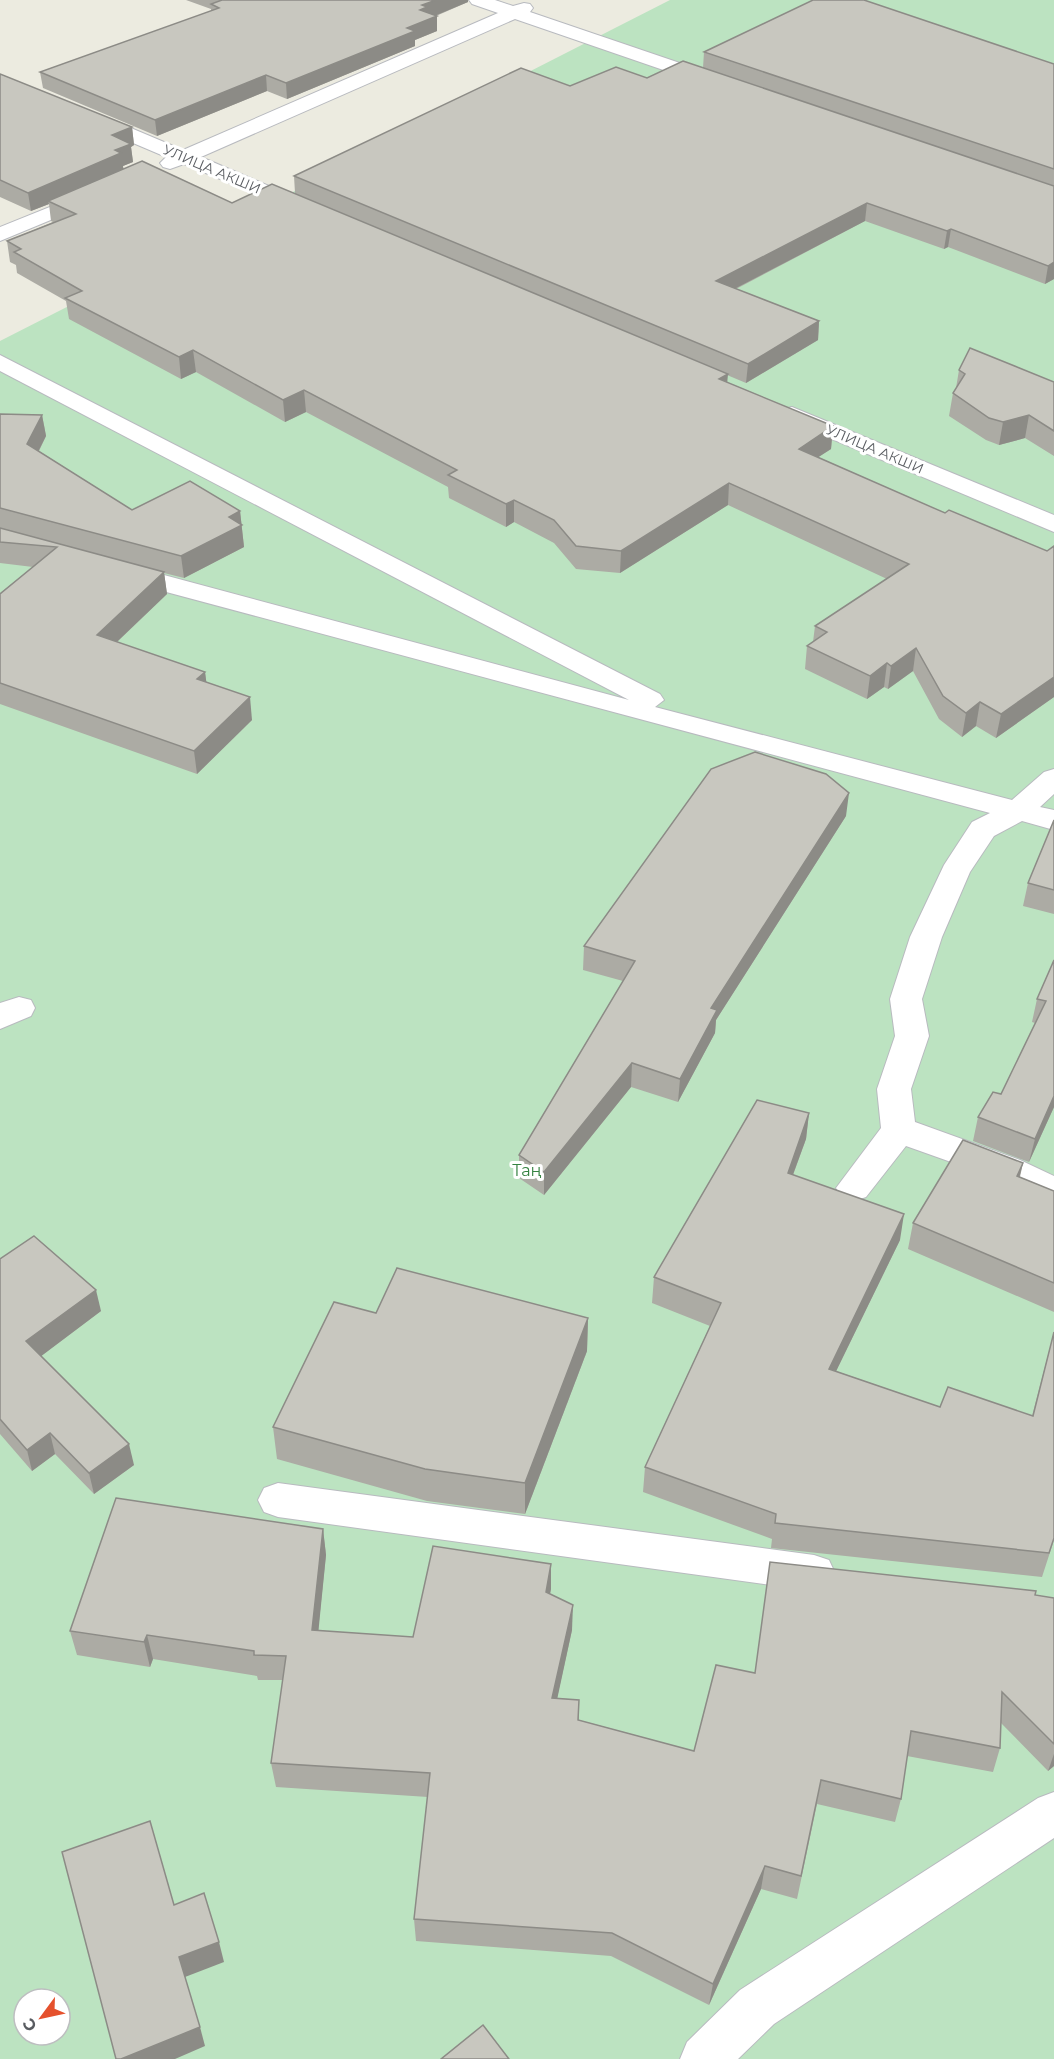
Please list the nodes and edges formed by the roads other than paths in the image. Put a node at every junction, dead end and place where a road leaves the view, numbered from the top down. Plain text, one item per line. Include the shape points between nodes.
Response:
1 (478, 0) edge
2 (544, 0) edge
3 (514, 13) junction
4 (737, 89) edge
5 (75, 111) edge
6 (183, 157) junction
7 (151, 171) edge
8 (108, 189) edge
9 (326, 217) edge
10 (0, 236) edge
11 (0, 362) edge
12 (776, 407) edge
13 (1054, 524) edge
14 (103, 567) edge
15 (707, 730) junction
16 (1054, 778) edge
17 (1018, 811) junction
18 (1054, 820) edge
19 (899, 1130) junction
20 (854, 1188) dead end
21 (1054, 1191) edge
22 (278, 1500) dead end
23 (852, 1578) edge
24 (1054, 1813) edge
25 (704, 2059) edge

1 - 3 street
2 - 3 street
3 - 4 street
3 - 6 street
5 - 6 street, УЛИЦА АКШИ
6 - 7 street
6 - 9 street, УЛИЦА АКШИ
8 - 10 street
11 - 15 street
12 - 13 street, УЛИЦА АКШИ
14 - 15 street
15 - 17 street
16 - 17 street
17 - 18 street
17 - 19 street via 983,829 955,872 926,937 906,999 912,1036 894,1089
19 - 20 street
19 - 21 street via 1008,1168
22 - 23 street
24 - 25 street via 757,2007

